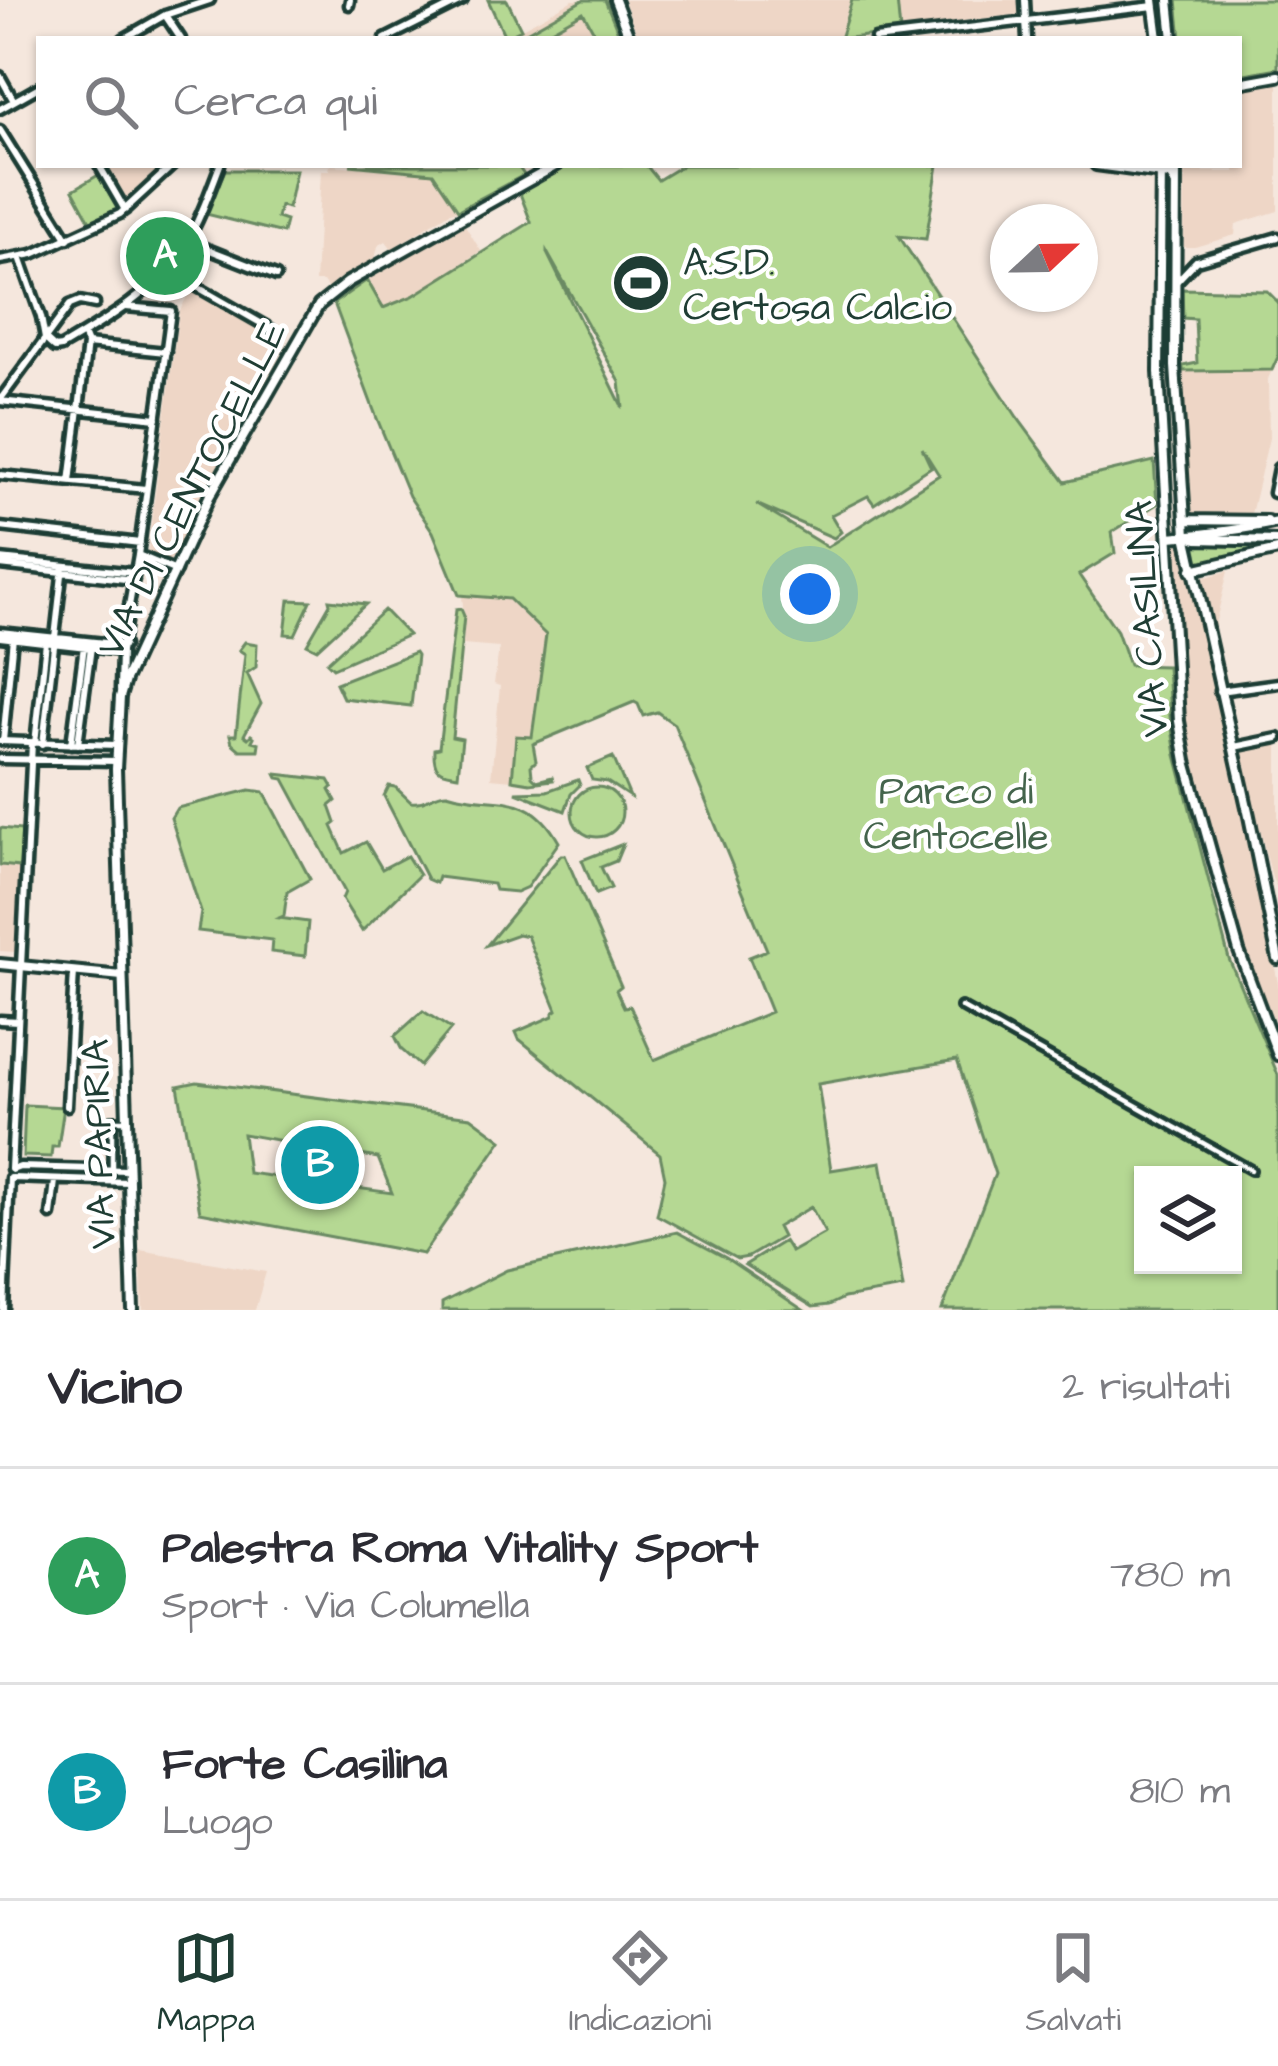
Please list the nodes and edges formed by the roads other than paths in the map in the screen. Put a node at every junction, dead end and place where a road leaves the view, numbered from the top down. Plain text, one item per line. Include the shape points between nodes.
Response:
1 (211, 0) edge
2 (463, 0) edge
3 (615, 0) edge
4 (1025, 0) edge
5 (195, 3) edge
6 (1154, 3) edge
7 (1169, 4) edge
8 (165, 14) junction
9 (1026, 20) junction
10 (128, 36) edge
11 (179, 36) edge
12 (391, 36) edge
13 (629, 36) edge
14 (899, 36) edge
15 (1027, 36) edge
16 (1158, 36) edge
17 (1173, 36) edge
18 (0, 76) edge
19 (1278, 76) edge
20 (1242, 82) edge
21 (36, 89) edge
22 (14, 101) junction
23 (0, 109) edge
24 (0, 130) edge
25 (101, 168) edge
26 (170, 168) edge
27 (222, 168) edge
28 (551, 168) edge
29 (1176, 168) edge
30 (1161, 170) edge
31 (1176, 184) junction
32 (125, 210) junction
33 (1278, 236) edge
34 (68, 238) junction
35 (187, 242) junction
36 (20, 257) junction
37 (0, 260) edge
38 (166, 269) junction
39 (276, 276) dead end
40 (1175, 284) junction
41 (95, 304) dead end
42 (126, 307) junction
43 (271, 329) dead end
44 (83, 334) junction
45 (45, 339) junction
46 (87, 344) junction
47 (166, 352) junction
48 (0, 400) edge
49 (78, 410) junction
50 (157, 418) junction
51 (1278, 468) edge
52 (0, 475) edge
53 (70, 482) junction
54 (147, 489) junction
55 (1273, 493) dead end
56 (1185, 520) junction
57 (1278, 522) edge
58 (0, 527) edge
59 (1186, 536) junction
60 (1169, 537) junction
61 (140, 542) junction
62 (1278, 545) edge
63 (138, 555) junction
64 (0, 562) edge
65 (63, 569) junction
66 (1192, 570) junction
67 (176, 571) junction
68 (135, 577) junction
69 (0, 635) edge
70 (14, 636) junction
71 (52, 641) junction
72 (87, 647) junction
73 (122, 648) junction
74 (1278, 683) edge
75 (1219, 691) junction
76 (120, 697) junction
77 (1278, 738) edge
78 (1, 741) edge
79 (37, 743) junction
80 (75, 744) junction
81 (116, 745) junction
82 (1233, 747) junction
83 (0, 759) edge
84 (31, 760) junction
85 (116, 761) junction
86 (1278, 959) edge
87 (0, 964) edge
88 (21, 967) junction
89 (74, 971) junction
90 (122, 976) junction
91 (961, 1007) dead end
92 (0, 1020) edge
93 (18, 1021) junction
94 (1277, 1050) edge
95 (67, 1106) dead end
96 (126, 1120) junction
97 (111, 1170) junction
98 (127, 1170) junction
99 (1251, 1170) dead end
100 (7, 1174) edge
101 (55, 1181) junction
102 (110, 1182) junction
103 (128, 1182) junction
104 (51, 1215) dead end
105 (4, 1310) edge
106 (133, 1310) edge

1 - 5 street
2 - 12 street
3 - 13 main road
4 - 9 street
5 - 8 street
6 - 7 main road
6 - 9 street
6 - 16 main road
7 - 17 main road
8 - 10 street
8 - 11 street
9 - 14 street
9 - 15 street
18 - 22 street
19 - 20 main road
21 - 22 street
22 - 23 street
24 - 34 street
25 - 32 street
26 - 32 street
27 - 35 street
28 - 67 main road, VIA DI CENTOCELLE via 322,302 209,497
29 - 31 main road, VIA CASILINA
30 - 31 main road
30 - 60 main road, VIA CASILINA via 1159,372
31 - 40 main road, VIA CASILINA
32 - 34 street
33 - 40 street via 1196,261
34 - 36 street
35 - 38 street
35 - 39 street
36 - 37 street
36 - 45 street
38 - 42 street
38 - 43 street
40 - 56 main road, VIA CASILINA
41 - 45 street via 70,304
42 - 44 street
42 - 47 street via 171,311
44 - 45 street via 55,348
44 - 46 street
45 - 48 street
46 - 47 street
46 - 49 street
47 - 50 street
48 - 49 street
49 - 50 street
49 - 53 street
50 - 54 street
51 - 55 street
52 - 53 street
53 - 54 street
54 - 61 street
56 - 57 main road
56 - 59 main road, VIA CASILINA
57 - 59 main road
58 - 61 street
59 - 60 main road
59 - 62 main road
59 - 66 main road, VIA CASILINA
60 - 94 main road, VIA CASILINA via 1183,747 1245,973
61 - 63 street
62 - 66 main road
63 - 67 street
63 - 68 street
64 - 65 street
65 - 68 street
65 - 71 street
66 - 75 main road, VIA CASILINA
67 - 76 main road, VIA DI CENTOCELLE
68 - 73 street
69 - 70 street
70 - 71 street
70 - 78 street
71 - 72 street
71 - 73 street
71 - 79 street
72 - 73 street
72 - 80 street
73 - 76 street
74 - 75 street
75 - 82 main road, VIA CASILINA
76 - 81 main road, VIA DI CENTOCELLE
77 - 82 street
78 - 79 street
79 - 80 street
79 - 84 street
80 - 81 street
81 - 85 main road, VIA DI CENTOCELLE
82 - 86 main road, VIA CASILINA
83 - 84 street
84 - 85 street
84 - 88 street
85 - 90 main road, VIA DI CENTOCELLE
87 - 88 main road
88 - 89 main road
88 - 93 street
89 - 90 main road
89 - 95 street
90 - 96 main road, VIA PAPIRIA
91 - 99 street
92 - 93 street
93 - 100 street
96 - 97 street via 112,1120
96 - 98 main road, VIA PAPIRIA
97 - 98 street
97 - 100 street via 20,1167
97 - 102 street
98 - 103 main road, VIA PAPIRIA
100 - 101 street
100 - 105 street
101 - 102 street
101 - 104 street
102 - 103 street
103 - 106 main road, VIA PAPIRIA

